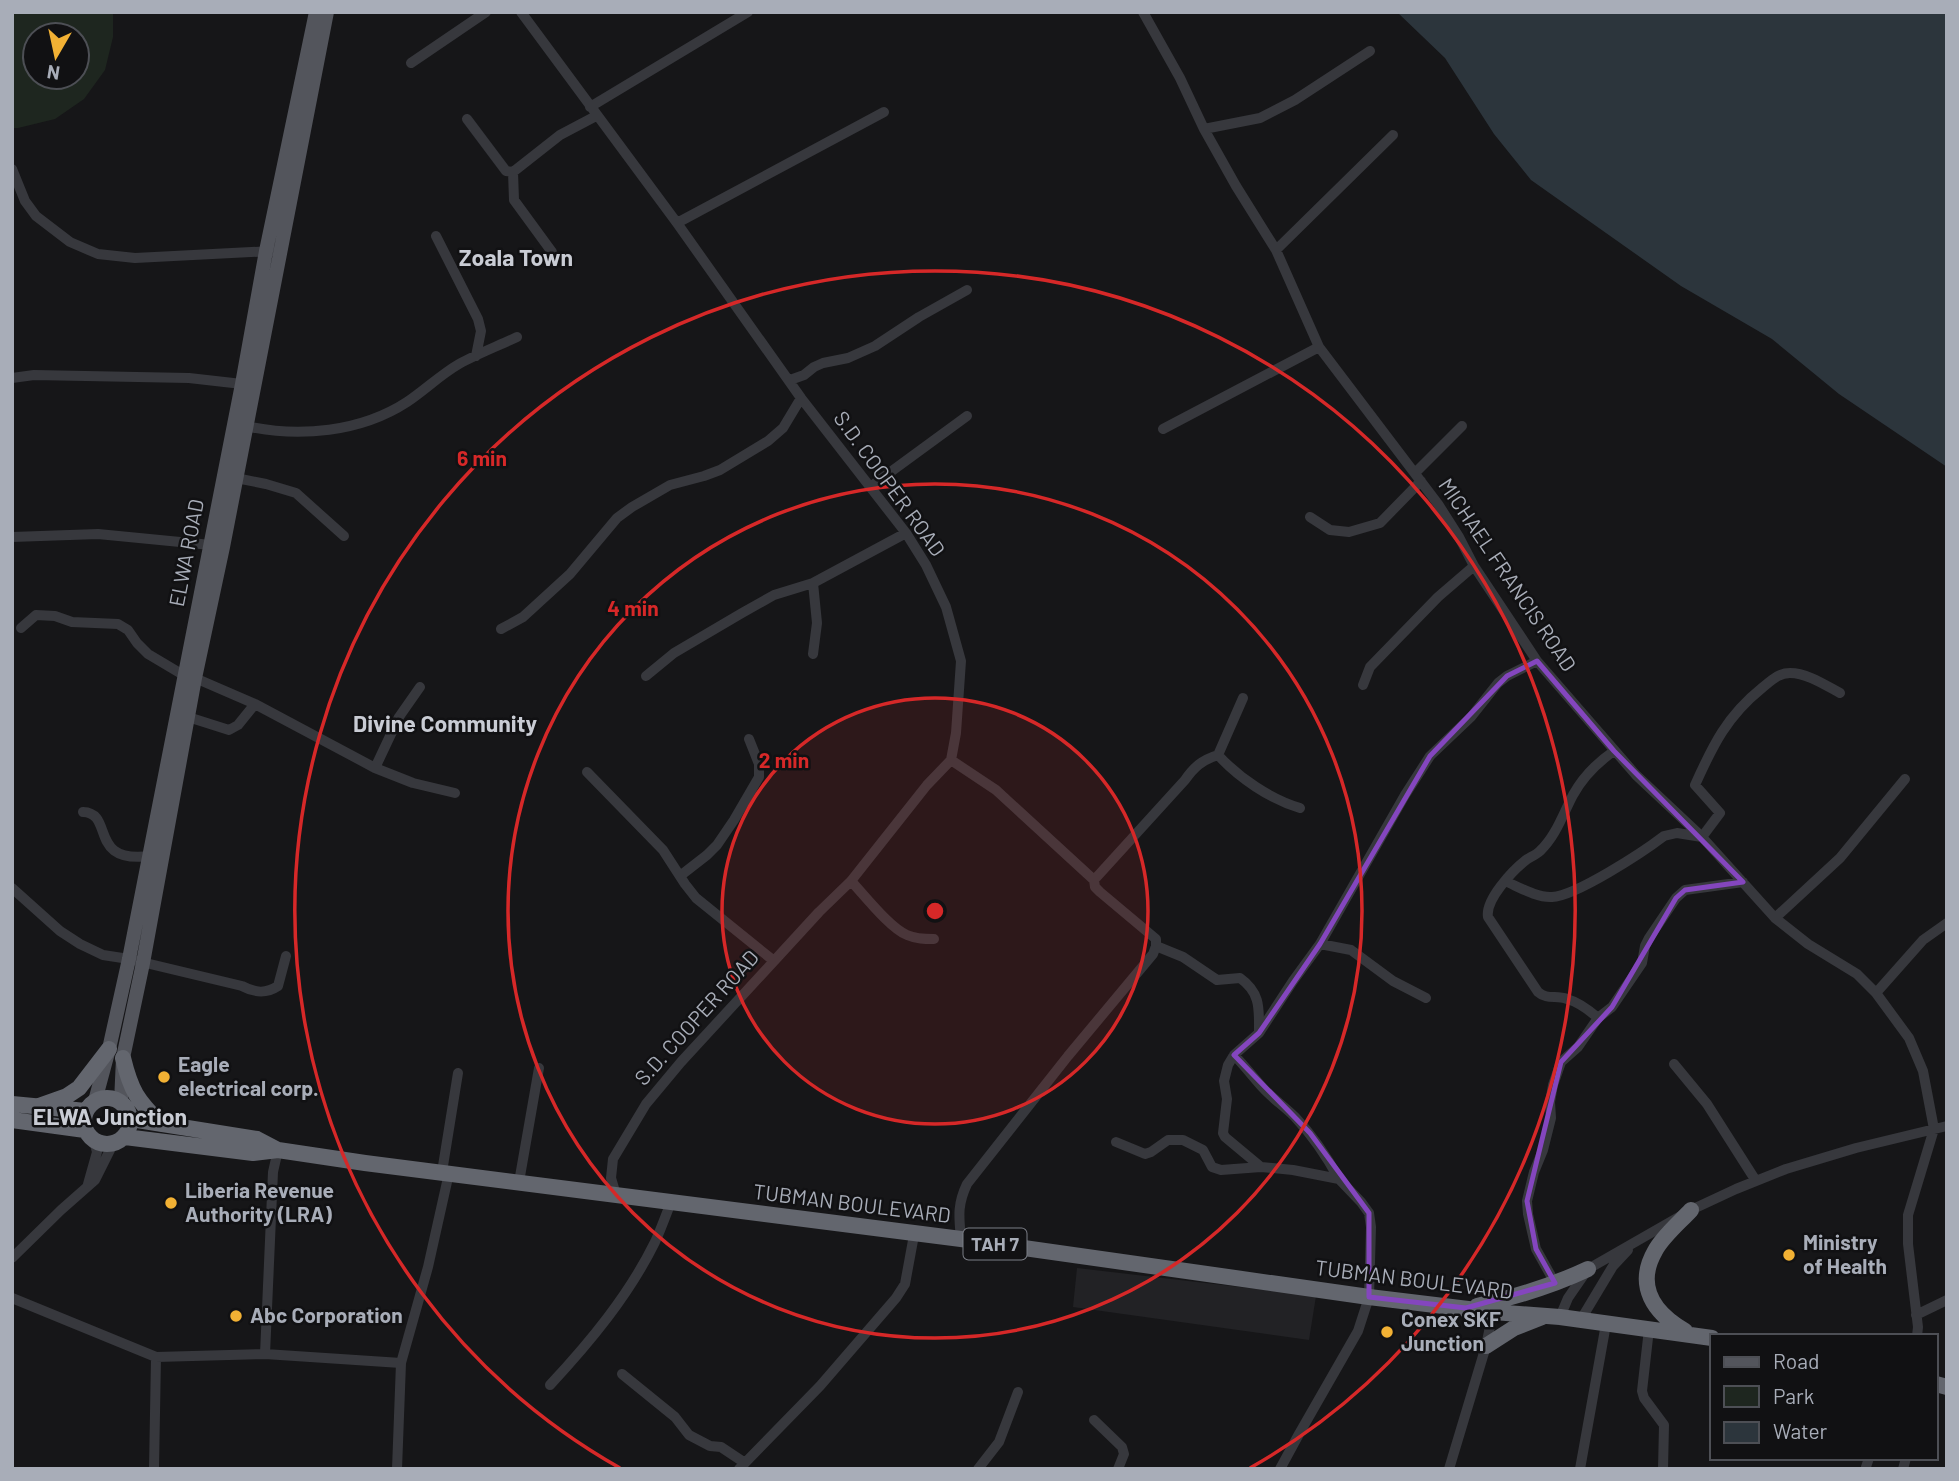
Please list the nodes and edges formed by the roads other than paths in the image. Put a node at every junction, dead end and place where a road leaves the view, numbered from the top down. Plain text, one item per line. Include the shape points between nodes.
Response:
1 (316, 12) edge
2 (327, 12) edge
3 (486, 12) edge
4 (521, 12) edge
5 (748, 12) edge
6 (1143, 12) edge
7 (1370, 51) dead end
8 (411, 63) dead end
9 (593, 111) junction
10 (884, 112) dead end
11 (467, 119) dead end
12 (1204, 129) junction
13 (1393, 135) dead end
14 (12, 169) edge
15 (513, 173) junction
16 (677, 223) junction
17 (436, 236) dead end
18 (1276, 250) junction
19 (273, 251) junction
20 (552, 252) dead end
21 (967, 290) dead end
22 (517, 337) dead end
23 (1319, 347) junction
24 (476, 356) junction
25 (12, 378) edge
26 (790, 380) junction
27 (242, 384) junction
28 (801, 398) junction
29 (967, 416) dead end
30 (246, 426) junction
31 (1462, 426) dead end
32 (1163, 429) dead end
33 (1418, 477) junction
34 (236, 478) junction
35 (870, 487) junction
36 (1311, 517) dead end
37 (906, 533) junction
38 (344, 536) dead end
39 (12, 537) edge
40 (211, 545) junction
41 (1474, 566) junction
42 (813, 583) junction
43 (21, 628) dead end
44 (501, 629) dead end
45 (813, 654) dead end
46 (1537, 661) junction
47 (646, 676) dead end
48 (190, 677) junction
49 (1363, 685) dead end
50 (420, 687) dead end
51 (1840, 693) dead end
52 (1242, 698) dead end
53 (255, 704) junction
54 (188, 717) junction
55 (749, 739) dead end
56 (1614, 751) junction
57 (1217, 755) junction
58 (951, 760) junction
59 (375, 768) junction
60 (587, 772) dead end
61 (1905, 779) dead end
62 (455, 793) dead end
63 (1300, 808) dead end
64 (83, 813) dead end
65 (1702, 837) junction
66 (150, 856) junction
67 (680, 876) junction
68 (1094, 880) junction
69 (851, 881) junction
70 (1505, 881) junction
71 (1743, 883) junction
72 (12, 888) edge
73 (1775, 918) junction
74 (1947, 923) edge
75 (934, 939) dead end
76 (1320, 944) junction
77 (1156, 946) junction
78 (286, 956) dead end
79 (136, 961) junction
80 (774, 961) junction
81 (1875, 993) junction
82 (1426, 999) dead end
83 (1598, 1018) junction
84 (1259, 1033) junction
85 (116, 1053) junction
86 (1234, 1055) junction
87 (1674, 1064) dead end
88 (539, 1068) dead end
89 (458, 1073) dead end
90 (121, 1102) junction
91 (12, 1104) edge
92 (91, 1106) junction
93 (36, 1107) junction
94 (131, 1119) junction
95 (12, 1120) edge
96 (161, 1124) junction
97 (1947, 1126) edge
98 (1934, 1129) junction
99 (90, 1135) junction
100 (119, 1141) junction
101 (1116, 1142) dead end
102 (278, 1150) junction
103 (1261, 1167) junction
104 (445, 1172) junction
105 (1339, 1179) junction
106 (1756, 1181) junction
107 (519, 1182) junction
108 (87, 1186) junction
109 (616, 1195) junction
110 (671, 1202) junction
111 (1691, 1210) junction
112 (914, 1235) junction
113 (961, 1240) junction
114 (1638, 1241) junction
115 (12, 1258) edge
116 (1588, 1269) junction
117 (1555, 1283) junction
118 (1369, 1297) junction
119 (12, 1298) edge
120 (1947, 1300) edge
121 (1466, 1308) junction
122 (1493, 1312) junction
123 (1916, 1315) junction
124 (1553, 1317) junction
125 (1580, 1321) junction
126 (1606, 1324) junction
127 (1649, 1329) junction
128 (1690, 1334) junction
129 (1917, 1334) edge
130 (1710, 1338) edge
131 (1486, 1346) junction
132 (265, 1354) junction
133 (156, 1357) junction
134 (401, 1363) junction
135 (622, 1374) dead end
136 (550, 1385) dead end
137 (1018, 1392) dead end
138 (1094, 1420) dead end
139 (742, 1466) edge
140 (155, 1469) edge
141 (397, 1469) edge
142 (978, 1469) edge
143 (1118, 1469) edge
144 (1280, 1469) edge
145 (1449, 1469) edge
146 (1581, 1469) edge
147 (1663, 1469) edge

1 - 19 main road, ELWA ROAD
2 - 19 main road, ELWA ROAD
3 - 8 street
4 - 9 street, S.D. COOPER ROAD
5 - 9 street
6 - 12 street, MICHAEL FRANCIS ROAD
7 - 12 street via 1260,118
9 - 15 street
9 - 16 street, S.D. COOPER ROAD
10 - 16 street
11 - 15 street via 506,171
12 - 18 street, MICHAEL FRANCIS ROAD
13 - 18 street
14 - 19 street via 36,216 70,242 98,254 135,258
15 - 20 street via 514,200
16 - 26 street, S.D. COOPER ROAD
17 - 24 street via 478,318 481,331
18 - 23 street, MICHAEL FRANCIS ROAD
19 - 27 main road, ELWA ROAD
19 - 30 main road, ELWA ROAD
21 - 26 street via 875,346
22 - 24 street
23 - 32 street
23 - 33 street, MICHAEL FRANCIS ROAD
24 - 30 street via 407,402 342,428 301,432
25 - 27 street via 164,377
26 - 28 street, S.D. COOPER ROAD
27 - 40 main road, ELWA ROAD
28 - 35 street, S.D. COOPER ROAD
28 - 44 street via 783,428 768,441 720,470 670,485 632,507 570,574 523,617
29 - 35 street
30 - 34 main road, ELWA ROAD
31 - 33 street
33 - 36 street via 1380,523 1349,532 1330,530
33 - 41 street, MICHAEL FRANCIS ROAD via 1460,537
34 - 38 street via 296,493
34 - 48 main road, ELWA ROAD
35 - 37 street, S.D. COOPER ROAD
37 - 42 street
37 - 58 street, S.D. COOPER ROAD via 946,607 961,662
39 - 40 street via 98,534
40 - 48 main road, ELWA ROAD
41 - 46 street, MICHAEL FRANCIS ROAD
41 - 49 street via 1370,667
42 - 45 street via 817,623
42 - 47 street via 774,595 674,653
43 - 48 street via 36,615 118,624 148,654
46 - 56 street, MICHAEL FRANCIS ROAD
46 - 76 street via 1498,683 1430,756
48 - 53 street
48 - 54 main road, ELWA ROAD
48 - 66 main road, ELWA ROAD
50 - 59 street
51 - 65 street via 1786,673 1741,706 1728,720 1695,785 1720,813
52 - 57 street
53 - 54 street via 229,730
53 - 59 street
54 - 79 main road, ELWA ROAD
55 - 67 street via 760,764 759,777 717,845
56 - 65 street, MICHAEL FRANCIS ROAD
56 - 70 street via 1575,792 1551,838
57 - 63 street via 1251,783
57 - 68 street via 1193,769
58 - 68 street via 996,790
58 - 69 street, S.D. COOPER ROAD
59 - 62 street
60 - 67 street via 663,850
61 - 73 street via 1840,858
64 - 66 street via 97,817 116,853
65 - 70 street via 1664,836 1583,887 1550,898
65 - 71 street, MICHAEL FRANCIS ROAD
66 - 79 main road, ELWA ROAD
67 - 80 street via 696,898
68 - 77 street via 1100,892 1156,939
69 - 75 street via 904,934
69 - 80 street, S.D. COOPER ROAD
70 - 83 street via 1490,901 1488,917 1538,992 1567,999
71 - 73 street, MICHAEL FRANCIS ROAD
71 - 83 street via 1685,890 1676,898 1648,938 1642,963 1612,1007
72 - 79 street via 80,944 103,955
73 - 81 street, MICHAEL FRANCIS ROAD via 1857,974
74 - 81 street via 1923,940
76 - 82 street via 1351,950
76 - 84 street
77 - 84 street via 1183,957 1217,980 1240,978 1252,987 1259,1006
77 - 113 street via 967,1184 958,1210
78 - 79 street via 278,986 261,993
79 - 85 main road, ELWA ROAD
80 - 109 street, S.D. COOPER ROAD via 646,1104 613,1159 611,1178
81 - 98 street, MICHAEL FRANCIS ROAD via 1909,1038 1923,1071
83 - 117 street via 1561,1062 1553,1085 1551,1118 1527,1201 1536,1250
84 - 86 street
85 - 90 main road, ELWA ROAD
85 - 92 main road, ELWA ROAD
85 - 93 highway via 79,1088
85 - 96 highway via 138,1100
86 - 103 street via 1224,1081 1223,1133
86 - 105 street via 1310,1133
87 - 106 street via 1707,1104
88 - 107 street
89 - 104 street
90 - 92 highway via 108,1098
90 - 94 highway
91 - 93 highway
92 - 93 highway
92 - 99 highway via 84,1124
94 - 96 highway, TUBMAN BOULEVARD / TAH 7
94 - 100 highway
95 - 99 highway
96 - 102 highway, TUBMAN BOULEVARD / TAH 7 via 257,1139
97 - 98 street
98 - 106 street via 1856,1148
98 - 123 street via 1908,1215
99 - 100 highway via 100,1144
99 - 108 street via 97,1152
100 - 102 highway, TUBMAN BOULEVARD / TAH 7 via 253,1153
100 - 108 street
101 - 103 street via 1145,1154 1168,1140 1183,1140 1203,1150 1212,1167
102 - 104 highway, TUBMAN BOULEVARD / TAH 7
102 - 132 street via 273,1172
103 - 105 street
104 - 107 highway, TUBMAN BOULEVARD / TAH 7
104 - 134 street via 428,1267
105 - 118 street via 1369,1213
106 - 111 street
107 - 109 highway, TUBMAN BOULEVARD / TAH 7
108 - 115 street
109 - 110 highway, TUBMAN BOULEVARD / TAH 7
110 - 112 highway, TUBMAN BOULEVARD / TAH 7
110 - 136 street via 629,1285
111 - 114 street
111 - 128 highway via 1655,1249 1647,1291 1669,1321
112 - 113 highway, TUBMAN BOULEVARD / TAH 7
112 - 139 street via 905,1284 896,1298
113 - 118 highway, TUBMAN BOULEVARD / TAH 7
114 - 116 street
114 - 125 street via 1613,1266
116 - 117 highway
116 - 124 street
117 - 121 highway
118 - 121 highway, TUBMAN BOULEVARD / TAH 7
118 - 144 street via 1358,1331
119 - 133 street
120 - 123 street
121 - 122 highway, TUBMAN BOULEVARD / TAH 7
122 - 124 highway, TUBMAN BOULEVARD / TAH 7
122 - 131 street
123 - 129 street
124 - 125 highway, TUBMAN BOULEVARD / TAH 7
124 - 131 highway via 1514,1328
125 - 126 highway, TUBMAN BOULEVARD / TAH 7
126 - 127 highway, TUBMAN BOULEVARD / TAH 7
126 - 146 street
127 - 128 highway, TUBMAN BOULEVARD / TAH 7
127 - 147 street via 1642,1391 1664,1425
128 - 130 highway, TUBMAN BOULEVARD / TAH 7
131 - 145 street
132 - 133 street
132 - 134 street
133 - 140 street
134 - 141 street
135 - 139 street via 675,1417 689,1435 721,1447
137 - 142 street via 999,1442
138 - 143 street via 1124,1450

